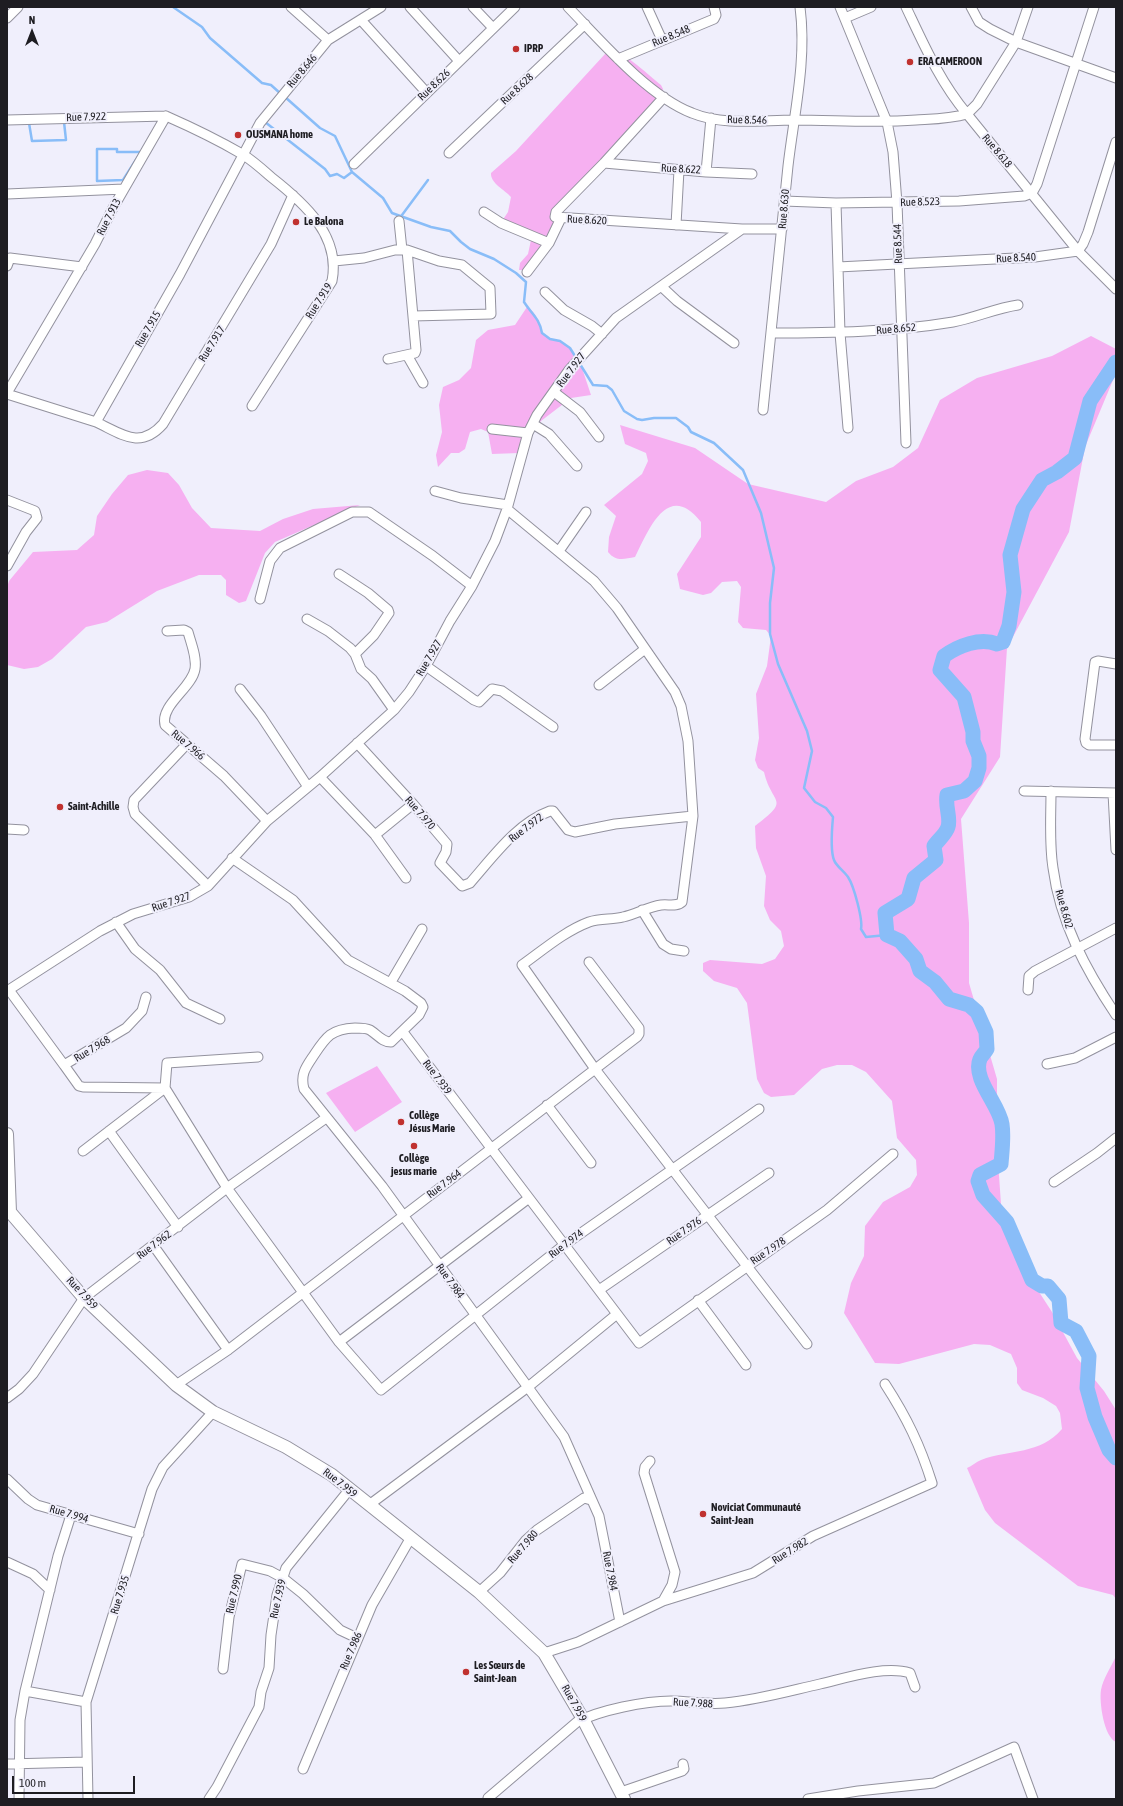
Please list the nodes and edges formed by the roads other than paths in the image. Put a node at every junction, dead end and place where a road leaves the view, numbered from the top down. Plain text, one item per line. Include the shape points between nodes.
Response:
1 (18, 7) edge
2 (291, 7) edge
3 (381, 7) edge
4 (410, 7) edge
5 (473, 7) edge
6 (515, 7) edge
7 (568, 7) edge
8 (647, 7) edge
9 (714, 7) edge
10 (800, 7) edge
11 (840, 7) edge
12 (871, 7) edge
13 (906, 7) edge
14 (971, 7) edge
15 (1028, 7) edge
16 (1094, 7) edge
17 (7, 18) edge
18 (845, 18) junction
19 (361, 20) junction
20 (585, 24) junction
21 (493, 28) junction
22 (328, 40) junction
23 (662, 40) junction
24 (1016, 42) junction
25 (618, 59) junction
26 (459, 61) junction
27 (1076, 64) junction
28 (1116, 78) edge
29 (426, 92) junction
30 (664, 97) junction
31 (966, 114) junction
32 (166, 116) junction
33 (711, 118) junction
34 (7, 120) edge
35 (794, 120) junction
36 (887, 122) junction
37 (1116, 142) edge
38 (449, 153) dead end
39 (244, 154) junction
40 (354, 164) dead end
41 (604, 164) junction
42 (679, 170) junction
43 (706, 172) junction
44 (752, 174) dead end
45 (124, 189) junction
46 (1032, 193) junction
47 (7, 194) edge
48 (293, 195) junction
49 (784, 201) junction
50 (836, 203) junction
51 (896, 203) junction
52 (484, 212) dead end
53 (561, 218) junction
54 (399, 221) dead end
55 (676, 225) junction
56 (742, 229) junction
57 (782, 229) junction
58 (549, 243) junction
59 (405, 250) junction
60 (1078, 251) junction
61 (8, 261) edge
62 (334, 261) junction
63 (899, 264) junction
64 (82, 267) junction
65 (838, 267) junction
66 (527, 272) dead end
67 (1113, 286) edge
68 (662, 287) junction
69 (545, 292) dead end
70 (1018, 305) dead end
71 (413, 316) junction
72 (901, 329) junction
73 (771, 333) junction
74 (840, 333) junction
75 (602, 334) junction
76 (734, 343) dead end
77 (407, 355) junction
78 (388, 359) dead end
79 (423, 383) dead end
80 (554, 392) junction
81 (7, 394) edge
82 (252, 406) dead end
83 (763, 410) dead end
84 (96, 422) junction
85 (533, 424) junction
86 (848, 428) dead end
87 (492, 429) dead end
88 (528, 433) junction
89 (599, 437) dead end
90 (906, 443) dead end
91 (577, 466) dead end
92 (435, 491) dead end
93 (8, 500) edge
94 (507, 507) junction
95 (586, 512) dead end
96 (559, 551) junction
97 (7, 566) edge
98 (339, 574) dead end
99 (472, 586) junction
100 (260, 599) dead end
101 (307, 619) dead end
102 (167, 631) dead end
103 (645, 649) junction
104 (355, 654) junction
105 (1116, 664) edge
106 (426, 666) junction
107 (599, 685) dead end
108 (240, 689) dead end
109 (394, 710) junction
110 (553, 726) dead end
111 (357, 743) junction
112 (186, 745) junction
113 (1116, 745) edge
114 (320, 777) junction
115 (308, 786) junction
116 (1024, 791) dead end
117 (1051, 791) junction
118 (1115, 793) edge
119 (413, 804) junction
120 (693, 816) junction
121 (267, 821) junction
122 (7, 829) edge
123 (24, 830) dead end
124 (375, 835) junction
125 (1116, 850) edge
126 (232, 858) junction
127 (406, 878) dead end
128 (208, 886) junction
129 (462, 886) joint
130 (642, 910) junction
131 (116, 922) junction
132 (1116, 928) edge
133 (422, 929) dead end
134 (1077, 950) junction
135 (684, 951) dead end
136 (589, 962) dead end
137 (391, 982) junction
138 (8, 990) edge
139 (1028, 990) dead end
140 (146, 997) dead end
141 (1116, 1015) edge
142 (220, 1019) dead end
143 (403, 1032) junction
144 (1116, 1037) edge
145 (258, 1057) dead end
146 (1048, 1064) dead end
147 (64, 1065) junction
148 (596, 1069) junction
149 (165, 1088) junction
150 (547, 1105) junction
151 (759, 1109) dead end
152 (326, 1118) junction
153 (109, 1131) junction
154 (7, 1135) edge
155 (1116, 1138) edge
156 (491, 1148) junction
157 (83, 1151) dead end
158 (893, 1154) dead end
159 (591, 1163) dead end
160 (672, 1170) junction
161 (769, 1173) dead end
162 (1054, 1182) dead end
163 (227, 1188) junction
164 (529, 1198) junction
165 (8, 1214) edge
166 (707, 1214) junction
167 (403, 1215) junction
168 (178, 1227) junction
169 (153, 1245) junction
170 (564, 1245) junction
171 (439, 1265) junction
172 (746, 1265) junction
173 (599, 1290) junction
174 (303, 1293) junction
175 (84, 1298) junction
176 (698, 1300) junction
177 (617, 1314) junction
178 (476, 1316) junction
179 (340, 1342) junction
180 (639, 1343) joint
181 (806, 1344) dead end
182 (228, 1350) junction
183 (746, 1365) dead end
184 (885, 1384) dead end
185 (176, 1385) junction
186 (528, 1387) junction
187 (7, 1398) edge
188 (213, 1412) junction
189 (650, 1462) dead end
190 (7, 1479) edge
191 (350, 1490) junction
192 (591, 1500) junction
193 (369, 1505) junction
194 (71, 1515) junction
195 (139, 1534) junction
196 (410, 1539) junction
197 (7, 1562) edge
198 (283, 1578) junction
199 (50, 1590) junction
200 (479, 1592) junction
201 (663, 1601) junction
202 (620, 1622) junction
203 (357, 1638) junction
204 (544, 1653) junction
205 (222, 1669) dead end
206 (915, 1687) dead end
207 (25, 1691) junction
208 (86, 1702) junction
209 (583, 1719) junction
210 (87, 1762) junction
211 (18, 1763) junction
212 (7, 1764) edge
213 (683, 1764) dead end
214 (303, 1769) dead end
215 (623, 1796) edge
216 (488, 1798) edge
217 (18, 1799) edge
218 (88, 1799) edge
219 (209, 1799) edge
220 (808, 1799) edge
221 (1033, 1799) edge

1 - 17 street
2 - 22 street
3 - 19 street, Rue 8.646
4 - 26 street
5 - 21 street
6 - 21 street, Rue 8.626
7 - 20 street, Rue 8.546
8 - 23 street
9 - 23 street, Rue 8.548 via 714,18
10 - 35 street, Rue 8.630 via 802,44
11 - 18 street, Rue 8.544
12 - 18 street
13 - 31 street, Rue 8.618 via 931,60
14 - 24 street via 979,22
15 - 24 street
16 - 27 street
18 - 36 street, Rue 8.544
19 - 22 street, Rue 8.646
19 - 29 street
20 - 25 street, Rue 8.546
20 - 38 street, Rue 8.628
21 - 26 street, Rue 8.626
22 - 39 street, Rue 8.646 via 260,123
23 - 25 street, Rue 8.548
24 - 27 street
24 - 31 street via 977,104
25 - 30 street, Rue 8.546
26 - 29 street, Rue 8.626
27 - 28 street
27 - 46 street via 1038,184
29 - 40 street, Rue 8.626
30 - 33 street, Rue 8.546 via 692,113
30 - 41 street, Rue 8.620
31 - 36 street, Rue 8.546 via 953,118
31 - 46 street, Rue 8.618
32 - 34 street, Rue 7.922
32 - 39 street
32 - 45 street, Rue 7.913
33 - 35 street, Rue 8.546 via 742,121
33 - 43 street, Rue 8.622
35 - 36 street, Rue 8.546
35 - 49 street, Rue 8.630
36 - 51 street, Rue 8.544 via 893,152
37 - 60 street via 1088,232
39 - 48 street, Rue 7.919
39 - 84 street, Rue 7.915
41 - 42 street, Rue 8.622
41 - 53 street, Rue 8.620 via 556,212 555,217
42 - 43 street, Rue 8.622
42 - 55 street
43 - 44 street
45 - 47 street
45 - 64 street, Rue 7.913
46 - 51 street, Rue 8.523 via 1002,198
46 - 60 street, Rue 8.618
48 - 62 street, Rue 7.919 via 308,207 322,228
48 - 84 street, Rue 7.917 via 271,244 163,424 154,434 146,438 137,438
49 - 50 street, Rue 8.523
49 - 57 street, Rue 8.630
50 - 51 street, Rue 8.523
50 - 65 street
51 - 63 street, Rue 8.544
52 - 58 street via 501,224
53 - 55 street, Rue 8.620
53 - 58 street
54 - 59 street
55 - 56 street, Rue 8.620
56 - 57 street, Rue 8.620
56 - 68 street, Rue 7.927
57 - 73 street, Rue 8.630
58 - 66 street
59 - 62 street
59 - 71 street
59 - 71 street via 462,265 490,288 491,314
60 - 63 street, Rue 8.540 via 1035,257
60 - 67 street, Rue 8.618
61 - 64 street
62 - 82 street, Rue 7.919 via 332,281
63 - 65 street, Rue 8.540
63 - 72 street, Rue 8.544
64 - 81 street, Rue 7.913
65 - 74 street
68 - 75 street, Rue 7.927 via 616,318
68 - 76 street
69 - 75 street via 564,310
70 - 72 street, Rue 8.652 via 953,322
71 - 77 street via 416,350 415,353
72 - 74 street, Rue 8.652
72 - 90 street, Rue 8.544
73 - 74 street, Rue 8.652
73 - 83 street, Rue 8.630
74 - 86 street
75 - 80 street, Rue 7.927 via 582,353
77 - 78 street
77 - 79 street
80 - 85 street, Rue 7.927
80 - 89 street via 580,412
81 - 84 street
85 - 88 street, Rue 7.927
85 - 91 street via 549,434
87 - 88 street
88 - 94 street, Rue 7.927
92 - 94 street
93 - 97 street via 35,512 37,518
94 - 96 street
94 - 99 street, Rue 7.927
95 - 96 street
96 - 103 street via 594,581 617,608
98 - 104 street via 368,593 389,613 374,635
99 - 100 street via 369,512 360,511 352,512 280,548 270,561
99 - 106 street, Rue 7.927
101 - 104 street via 345,643
102 - 112 street, Rue 7.966 via 188,632 194,656 195,671 163,720
103 - 107 street
103 - 120 street via 682,706 690,754
104 - 109 street via 361,669 372,678
105 - 113 street via 1098,660 1095,662 1086,743
106 - 109 street, Rue 7.927
106 - 110 street via 474,700 479,702 492,689 502,691
108 - 115 street
109 - 111 street, Rue 7.927
111 - 114 street, Rue 7.927
111 - 119 street, Rue 7.970
112 - 121 street, Rue 7.966 via 224,776
112 - 128 street via 134,800 133,807 135,814
114 - 115 street, Rue 7.927
114 - 124 street
115 - 121 street, Rue 7.927
116 - 117 street
117 - 118 street
117 - 134 street, Rue 8.602 via 1052,868
118 - 125 street
119 - 124 street
119 - 129 street, Rue 7.970 via 447,844 440,863
120 - 129 street, Rue 7.972 via 615,824 575,832 568,830 553,811 550,811 527,824 509,839 470,883
120 - 130 street via 682,902
121 - 126 street, Rue 7.927
122 - 123 street
124 - 127 street
126 - 128 street, Rue 7.927
126 - 137 street via 293,900 348,960
128 - 131 street, Rue 7.927 via 189,897 133,914
130 - 135 street via 663,944 670,949
130 - 148 street via 623,917 589,922 569,932 522,965
131 - 138 street, Rue 7.927
131 - 142 street via 135,949 160,970 186,1003
132 - 134 street
133 - 137 street
134 - 139 street via 1035,971 1029,976
134 - 141 street, Rue 8.602
136 - 148 street, Rue 7.964 via 639,1028 637,1037
137 - 143 street via 423,1007 420,1015
138 - 147 street, Rue 7.968
140 - 147 street, Rue 7.968 via 142,1010 126,1028
143 - 152 street, Rue 7.984 via 391,1042 382,1040 368,1029 362,1028 343,1029 328,1035 303,1072 302,1081 304,1089
143 - 156 street, Rue 7.939
144 - 146 street via 1075,1058
145 - 149 street via 167,1063
147 - 149 street via 79,1086 83,1087
148 - 150 street, Rue 7.964
148 - 160 street
149 - 153 street
149 - 163 street
150 - 156 street, Rue 7.964
150 - 159 street
151 - 160 street, Rue 7.974
152 - 163 street, Rue 7.962
152 - 167 street, Rue 7.984 via 352,1147
153 - 157 street
153 - 168 street
154 - 165 street
155 - 162 street
156 - 164 street, Rue 7.939
156 - 167 street, Rue 7.964
158 - 172 street, Rue 7.978 via 827,1210
160 - 166 street
160 - 170 street, Rue 7.974
161 - 166 street, Rue 7.976
163 - 168 street, Rue 7.962
163 - 174 street
164 - 170 street, Rue 7.939
164 - 171 street
165 - 175 street, Rue 7.959
166 - 172 street
166 - 173 street, Rue 7.976
167 - 171 street, Rue 7.984
167 - 174 street, Rue 7.964
168 - 169 street, Rue 7.962
169 - 175 street, Rue 7.962
169 - 182 street
170 - 173 street, Rue 7.939
170 - 178 street, Rue 7.974
171 - 178 street, Rue 7.984
171 - 179 street
172 - 176 street, Rue 7.978
172 - 181 street
173 - 177 street, Rue 7.939
174 - 179 street
174 - 182 street, Rue 7.964
175 - 185 street, Rue 7.959
175 - 187 street, Rue 7.962 via 33,1374
176 - 180 street, Rue 7.978
176 - 183 street
177 - 180 street, Rue 7.939
177 - 186 street
178 - 179 street, Rue 7.974 via 381,1390
178 - 186 street, Rue 7.984
182 - 185 street, Rue 7.964
184 - 201 street, Rue 7.982 via 902,1409 917,1439 932,1483 813,1536 753,1573
185 - 188 street, Rue 7.959
186 - 192 street, Rue 7.984 via 564,1437
186 - 193 street
188 - 191 street, Rue 7.959 via 309,1459
188 - 195 street, Rue 7.935 via 164,1467 152,1489
189 - 201 street via 644,1473 675,1572 672,1585
190 - 194 street, Rue 7.994 via 37,1505
191 - 193 street, Rue 7.959
191 - 198 street, Rue 7.939 via 286,1568
192 - 200 street, Rue 7.980 via 584,1498 537,1530 500,1573
192 - 202 street, Rue 7.984 via 602,1528
193 - 196 street, Rue 7.959
194 - 195 street, Rue 7.994
194 - 199 street
195 - 208 street, Rue 7.935
196 - 200 street, Rue 7.959
196 - 203 street, Rue 7.986 via 372,1605
197 - 199 street via 33,1574
198 - 203 street, Rue 7.990 via 340,1630
198 - 205 street, Rue 7.990 via 270,1571 242,1564 229,1617
198 - 219 street, Rue 7.939 via 274,1609 268,1668 258,1707
199 - 207 street
200 - 204 street, Rue 7.959
201 - 202 street, Rue 7.982
202 - 204 street, Rue 7.982 via 578,1642
203 - 214 street, Rue 7.986
204 - 209 street, Rue 7.959
206 - 209 street, Rue 7.988 via 910,1673 894,1670 755,1700 711,1704 670,1701 645,1703
207 - 208 street
207 - 211 street via 20,1720
208 - 210 street, Rue 7.935
209 - 215 street, Rue 7.959
209 - 216 street, Rue 7.988
210 - 211 street
210 - 218 street, Rue 7.935
211 - 212 street
211 - 217 street
213 - 215 street via 682,1771
220 - 221 street via 934,1783 1014,1747

